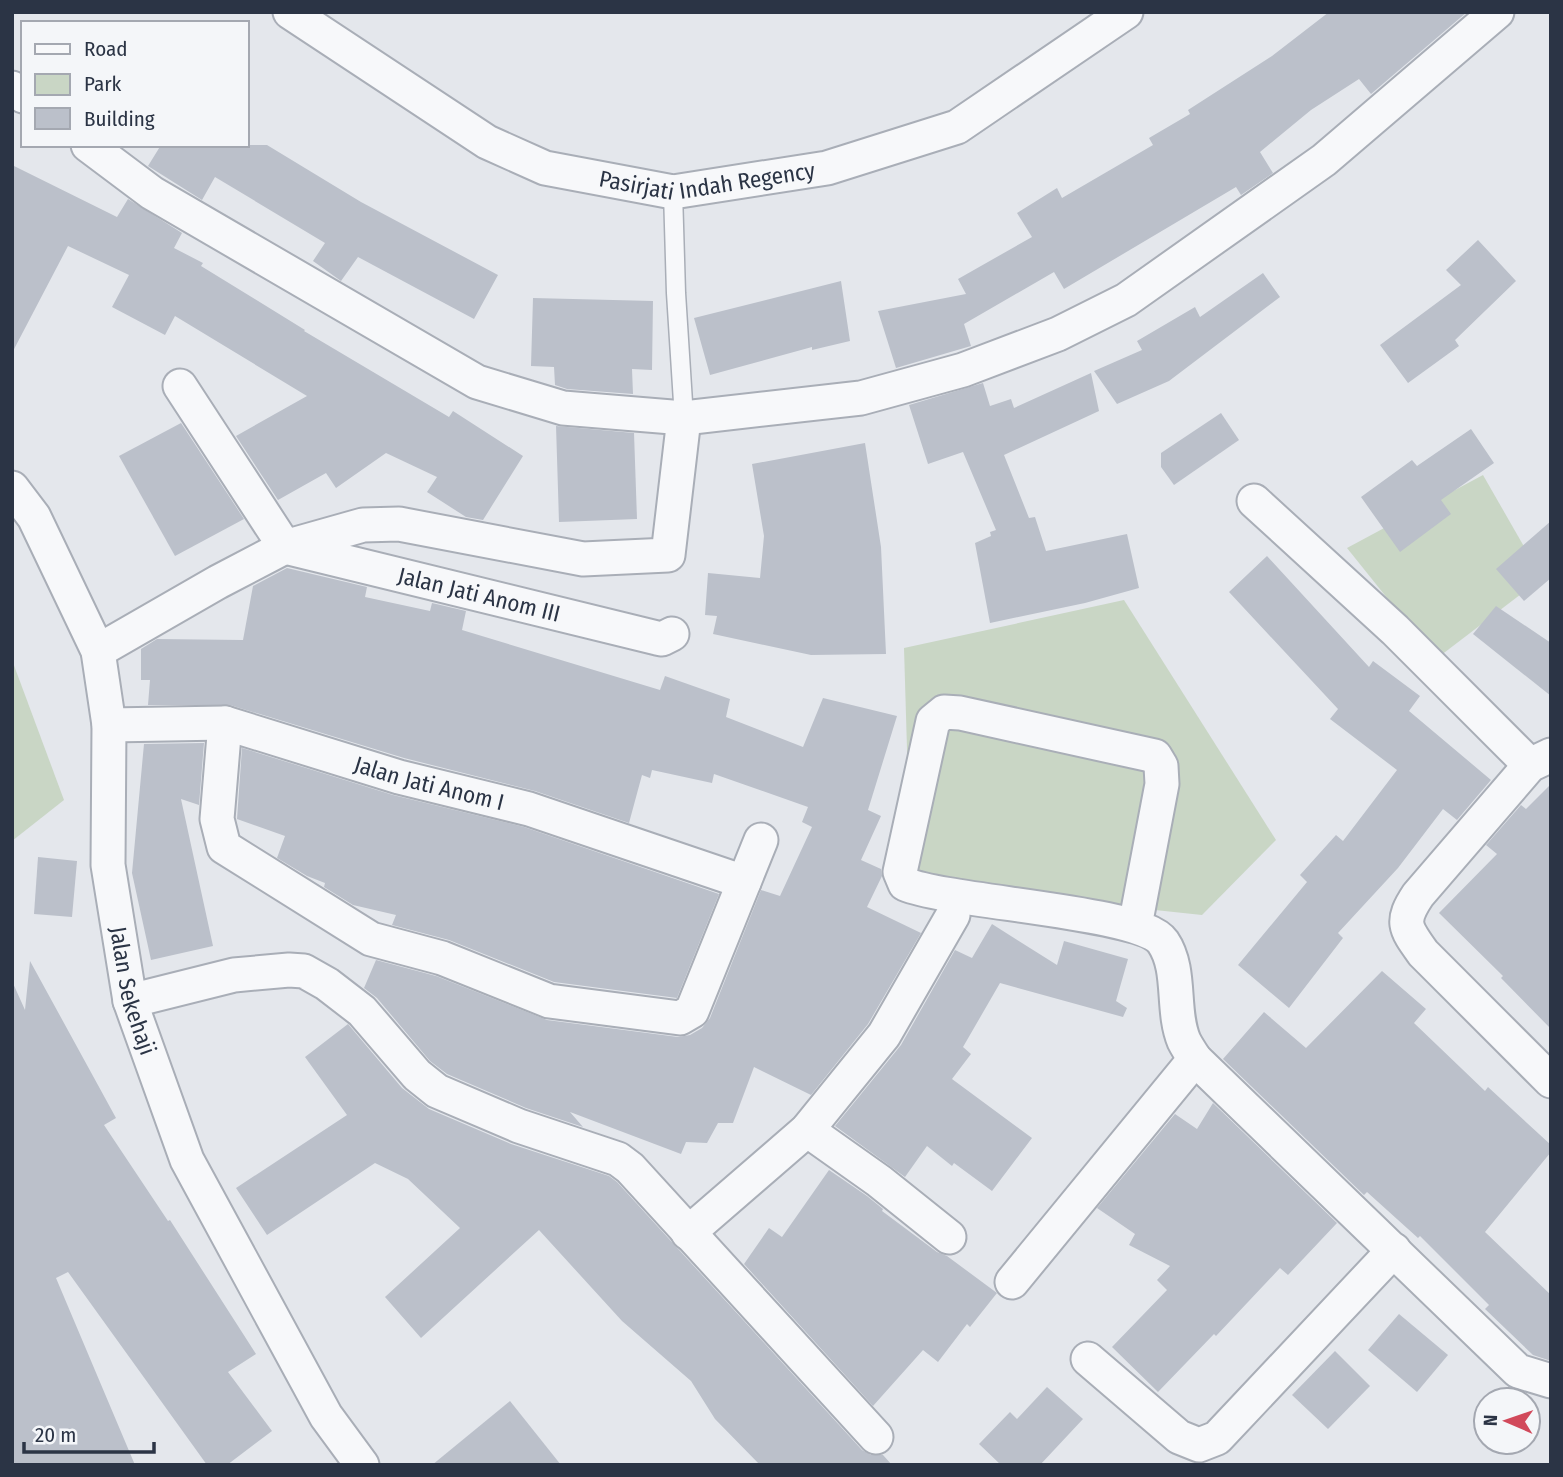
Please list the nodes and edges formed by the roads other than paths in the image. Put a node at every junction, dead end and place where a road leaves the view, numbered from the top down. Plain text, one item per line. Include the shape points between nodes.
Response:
1 (290, 12) edge
2 (1126, 12) edge
3 (1497, 12) edge
4 (92, 147) edge
5 (673, 192) junction
6 (180, 386) dead end
7 (684, 418) junction
8 (12, 488) edge
9 (1254, 501) dead end
10 (285, 547) junction
11 (672, 634) dead end
12 (98, 651) junction
13 (225, 723) junction
14 (109, 725) junction
15 (1540, 760) edge
16 (761, 840) dead end
17 (744, 882) junction
18 (953, 915) dead end
19 (1135, 926) junction
20 (130, 1001) junction
21 (1195, 1059) junction
22 (1551, 1081) edge
23 (807, 1130) junction
24 (688, 1233) junction
25 (949, 1237) dead end
26 (1394, 1250) junction
27 (1012, 1282) dead end
28 (1088, 1359) dead end
29 (1551, 1381) edge
30 (876, 1437) dead end
31 (362, 1465) edge

1 - 5 street, Pasirjati Indah Regency via 515,156 545,168
2 - 5 street, Pasirjati Indah Regency via 957,127 827,168
3 - 7 street via 1324,160 1126,300 1058,334 963,370 861,398
4 - 7 street via 152,192 477,382 563,408
5 - 7 lane
6 - 10 street
7 - 10 street via 668,555 583,559 399,524 363,525
8 - 12 street, Jalan Sekehaji via 34,517
9 - 15 street
10 - 11 street, Jalan Jati Anom III via 657,638
10 - 12 street
12 - 14 street, Jalan Sekehaji
13 - 14 street, Jalan Jati Anom I
13 - 17 street, Jalan Jati Anom I via 398,777 529,809
13 - 17 street via 217,819 224,848 371,939 442,958 549,1001 680,1017 692,1012
14 - 20 street, Jalan Sekehaji via 108,865
15 - 22 street via 1418,895 1407,912 1406,930 1423,953
16 - 17 street
18 - 23 street via 884,1035
19 - 19 street via 1162,784 1155,756 960,713 944,712 933,721 900,872 905,884
19 - 21 street via 1160,938 1171,954 1180,1026
20 - 24 street via 234,975 304,971 362,1012 437,1091 519,1126 618,1159
20 - 31 street, Jalan Sekehaji via 187,1160 326,1416
21 - 26 street
21 - 27 street
23 - 24 street
23 - 25 street
24 - 30 street
26 - 28 street via 1217,1438 1199,1445 1179,1437
26 - 29 street via 1518,1371

